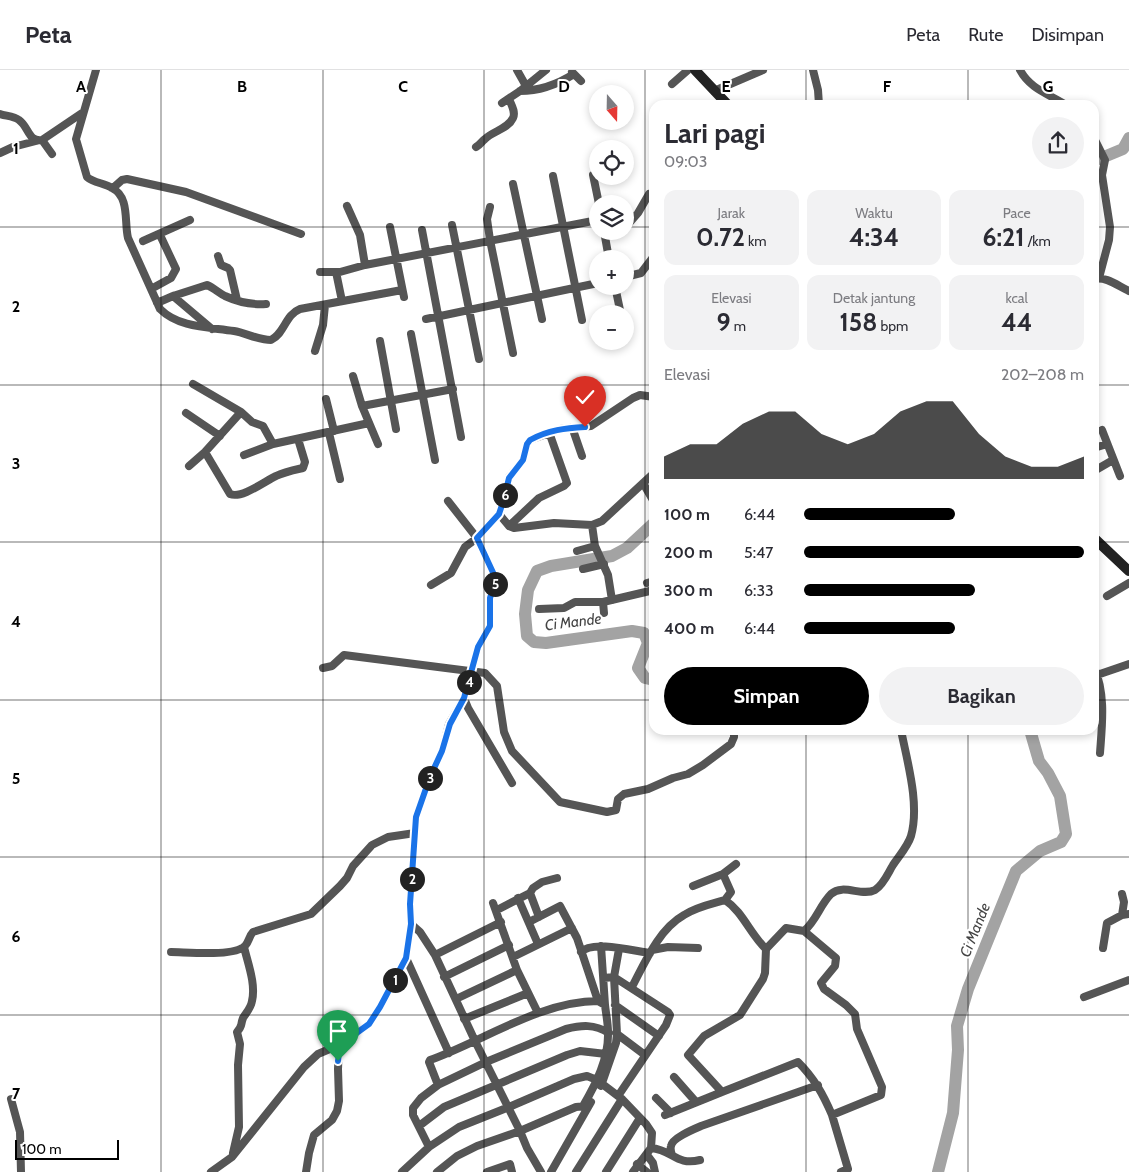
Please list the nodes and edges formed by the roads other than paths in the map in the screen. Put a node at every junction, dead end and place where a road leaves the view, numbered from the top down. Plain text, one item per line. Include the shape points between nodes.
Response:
1 (96, 70) edge
2 (518, 70) edge
3 (546, 70) edge
4 (688, 70) edge
5 (695, 70) edge
6 (763, 70) edge
7 (813, 70) edge
8 (1020, 70) edge
9 (572, 72) edge
10 (582, 82) dead end
11 (672, 84) dead end
12 (523, 88) junction
13 (714, 91) junction
14 (723, 100) edge
15 (819, 100) edge
16 (1057, 100) edge
17 (82, 113) junction
18 (0, 114) edge
19 (39, 140) junction
20 (476, 147) dead end
21 (1099, 148) edge
22 (0, 153) edge
23 (52, 154) dead end
24 (553, 176) dead end
25 (513, 184) dead end
26 (113, 188) junction
27 (649, 194) dead end
28 (347, 206) dead end
29 (490, 207) dead end
30 (634, 218) edge
31 (190, 220) dead end
32 (589, 222) edge
33 (452, 224) dead end
34 (563, 226) junction
35 (390, 227) dead end
36 (422, 230) dead end
37 (301, 234) dead end
38 (524, 234) junction
39 (160, 235) junction
40 (490, 240) junction
41 (143, 241) dead end
42 (456, 247) junction
43 (426, 253) junction
44 (218, 256) dead end
45 (396, 259) junction
46 (649, 263) edge
47 (366, 265) junction
48 (1099, 268) edge
49 (320, 272) dead end
50 (336, 272) junction
51 (634, 275) edge
52 (1099, 279) edge
53 (589, 285) edge
54 (575, 288) junction
55 (151, 289) junction
56 (1129, 291) edge
57 (538, 295) junction
58 (173, 296) junction
59 (237, 300) junction
60 (342, 301) junction
61 (502, 302) junction
62 (157, 303) junction
63 (266, 304) dead end
64 (324, 306) junction
65 (469, 310) junction
66 (439, 316) junction
67 (426, 319) dead end
68 (542, 319) dead end
69 (582, 320) dead end
70 (212, 329) junction
71 (411, 334) dead end
72 (380, 341) dead end
73 (315, 351) dead end
74 (513, 353) dead end
75 (479, 359) dead end
76 (353, 376) dead end
77 (193, 384) dead end
78 (453, 389) junction
79 (423, 394) junction
80 (649, 396) edge
81 (326, 399) dead end
82 (391, 401) junction
83 (362, 406) junction
84 (186, 412) dead end
85 (241, 412) junction
86 (369, 423) junction
87 (572, 427) junction
88 (396, 429) dead end
89 (1102, 430) dead end
90 (332, 432) junction
91 (549, 432) junction
92 (220, 436) junction
93 (461, 437) dead end
94 (298, 439) junction
95 (273, 444) junction
96 (378, 444) dead end
97 (1107, 444) junction
98 (1099, 446) edge
99 (206, 452) junction
100 (244, 456) dead end
101 (582, 456) dead end
102 (435, 460) dead end
103 (1113, 460) junction
104 (189, 466) dead end
105 (1099, 468) edge
106 (1120, 476) dead end
107 (649, 478) edge
108 (340, 479) dead end
109 (643, 483) junction
110 (649, 493) edge
111 (448, 501) dead end
112 (499, 514) junction
113 (592, 525) junction
114 (509, 526) junction
115 (477, 538) junction
116 (1099, 543) edge
117 (597, 549) junction
118 (577, 551) dead end
119 (603, 563) junction
120 (583, 569) dead end
121 (1129, 571) edge
122 (1129, 583) edge
123 (431, 586) dead end
124 (649, 591) edge
125 (1107, 596) dead end
126 (612, 600) junction
127 (603, 602) junction
128 (539, 609) dead end
129 (604, 612) dead end
130 (1129, 664) edge
131 (322, 668) dead end
132 (472, 671) junction
133 (1099, 674) edge
134 (1099, 684) edge
135 (464, 698) junction
136 (734, 735) edge
137 (902, 735) edge
138 (1100, 754) dead end
139 (512, 783) dead end
140 (415, 832) junction
141 (736, 864) dead end
142 (723, 874) junction
143 (556, 878) dead end
144 (693, 886) dead end
145 (530, 893) junction
146 (1122, 894) dead end
147 (518, 898) junction
148 (724, 900) junction
149 (1126, 915) edge
150 (539, 917) junction
151 (501, 922) junction
152 (529, 922) junction
153 (411, 924) junction
154 (572, 928) junction
155 (804, 931) junction
156 (538, 944) junction
157 (509, 945) junction
158 (600, 946) junction
159 (244, 947) junction
160 (698, 948) dead end
161 (1102, 948) dead end
162 (619, 949) junction
163 (766, 949) junction
164 (170, 952) dead end
165 (581, 952) junction
166 (651, 952) junction
167 (435, 955) junction
168 (513, 957) junction
169 (406, 958) junction
170 (517, 970) junction
171 (444, 976) junction
172 (614, 977) junction
173 (604, 978) junction
174 (1129, 980) edge
175 (632, 987) junction
176 (528, 993) junction
177 (1084, 997) dead end
178 (456, 999) junction
179 (598, 1001) junction
180 (605, 1005) junction
181 (615, 1006) junction
182 (538, 1013) junction
183 (464, 1019) junction
184 (608, 1033) junction
185 (617, 1034) junction
186 (659, 1036) junction
187 (475, 1041) junction
188 (340, 1045) junction
189 (449, 1053) junction
190 (606, 1054) junction
191 (645, 1055) junction
192 (486, 1062) junction
193 (674, 1077) dead end
194 (600, 1082) junction
195 (438, 1085) junction
196 (498, 1085) junction
197 (818, 1085) junction
198 (722, 1092) junction
199 (620, 1097) junction
200 (656, 1098) dead end
201 (11, 1099) dead end
202 (696, 1102) junction
203 (585, 1106) junction
204 (509, 1108) junction
205 (832, 1115) junction
206 (640, 1118) junction
207 (419, 1126) junction
208 (520, 1131) junction
209 (429, 1147) junction
210 (649, 1152) junction
211 (672, 1155) junction
212 (232, 1157) junction
213 (700, 1160) dead end
214 (518, 1161) dead end
215 (637, 1164) junction
216 (511, 1168) edge
217 (21, 1172) edge
218 (211, 1172) edge
219 (306, 1172) edge
220 (402, 1172) edge
221 (437, 1172) edge
222 (487, 1172) edge
223 (541, 1172) edge
224 (551, 1172) edge
225 (576, 1172) edge
226 (606, 1172) edge
227 (633, 1172) edge
228 (647, 1172) edge
229 (654, 1172) edge
230 (841, 1172) edge

1 - 17 street
2 - 12 street
3 - 12 street
4 - 11 street
5 - 13 main road
6 - 13 street
7 - 15 street
8 - 16 street via 1036,89
9 - 10 street
9 - 12 street via 546,87 531,91
12 - 20 street via 506,101 514,112 513,119
13 - 14 main road
17 - 19 street
17 - 26 street via 76,139 87,177
18 - 19 street via 18,118 30,136
19 - 22 street
19 - 23 street
21 - 48 street via 1103,156 1102,175 1110,232
24 - 34 street
25 - 38 street
26 - 37 street via 127,179 186,192
26 - 55 street via 123,201 128,238
27 - 30 street
28 - 47 street via 360,235
29 - 40 street via 487,219
31 - 39 street
32 - 34 street
33 - 42 street
34 - 38 street
34 - 54 street
35 - 45 street
36 - 43 street
38 - 40 street
38 - 57 street
39 - 41 street
39 - 55 street via 176,269 171,278
40 - 42 street
40 - 61 street
42 - 43 street
42 - 65 street
43 - 45 street
43 - 66 street
44 - 59 street via 221,265 230,270
45 - 47 street
45 - 60 street via 403,294
46 - 51 street via 641,273
47 - 50 street
49 - 50 street
50 - 60 street
52 - 56 street
53 - 54 street
54 - 57 street
54 - 69 street
55 - 62 street
57 - 61 street
57 - 68 street
58 - 59 street via 207,285
58 - 62 street
58 - 70 street
59 - 63 street
60 - 64 street
61 - 65 street
61 - 74 street
62 - 70 street via 168,316
64 - 70 street via 295,311 271,340
64 - 73 street via 323,325
65 - 66 street
65 - 75 street
66 - 67 street
66 - 78 street
71 - 79 street
72 - 82 street
76 - 83 street
77 - 85 street
78 - 79 street
78 - 93 street
79 - 82 street
79 - 102 street
80 - 87 street via 640,395 624,403 596,424
81 - 90 street
82 - 83 street
82 - 88 street
83 - 86 street
84 - 92 street
85 - 92 street
85 - 95 street via 252,422 263,426
86 - 90 street
86 - 96 street
87 - 91 street
87 - 101 street
89 - 97 street
90 - 94 street
90 - 108 street
91 - 112 street via 527,444 523,460 509,478
91 - 114 street via 567,483 539,498
92 - 99 street
94 - 95 street
94 - 99 street via 305,462 303,468 275,476 235,495 230,494
95 - 100 street
97 - 98 street
97 - 103 street
99 - 104 street
103 - 105 street
103 - 106 street
107 - 109 street
109 - 110 street
109 - 113 street via 602,521
111 - 115 street
112 - 114 street
112 - 115 street
113 - 114 street
113 - 117 street
115 - 123 street via 465,547 451,573
115 - 132 street via 496,579 490,598 490,626 478,647
116 - 121 main road
117 - 118 street
117 - 119 street
119 - 120 street
119 - 126 street
122 - 125 street
124 - 126 street
126 - 127 street
127 - 128 street via 575,602 564,608
127 - 129 street
130 - 133 street
131 - 132 street via 332,666 344,655
132 - 135 street
132 - 136 street via 485,673 494,681 499,692 504,732 512,751 562,803 614,811 618,799 624,794 688,774 731,744
134 - 138 street via 1102,716
135 - 139 street
135 - 140 street via 450,724 420,803
137 - 155 street via 913,796 911,837 875,890 832,893
140 - 153 street
140 - 159 street via 388,837 372,845 340,886 314,911 284,924 253,932
141 - 142 street
142 - 144 street
142 - 148 street via 731,892
143 - 145 street via 538,884
145 - 147 street
145 - 150 street
146 - 149 street
147 - 151 street via 495,907
147 - 152 street
148 - 163 street
148 - 166 street via 676,920
149 - 161 street via 1107,923
150 - 152 street
150 - 154 street via 560,906
151 - 157 street
151 - 167 street
152 - 156 street
153 - 167 street
153 - 169 street
154 - 156 street
154 - 165 street
155 - 163 street via 786,928
155 - 205 street via 836,958 821,983 855,1014 857,1029 882,1087 881,1095
156 - 168 street
157 - 168 street
157 - 171 street
158 - 162 street
158 - 165 street
158 - 173 street
159 - 164 street via 233,951
159 - 212 street via 253,993 252,1003 237,1032 240,1044 239,1127
160 - 166 street via 668,947
162 - 166 street
162 - 172 street
163 - 198 street via 763,979 743,1011 704,1036 688,1055
165 - 179 street
166 - 175 street
167 - 171 street
168 - 170 street
169 - 188 street via 369,1024
169 - 189 street
170 - 176 street
170 - 178 street
171 - 178 street
172 - 173 street
172 - 175 street
172 - 181 street
173 - 180 street
174 - 177 street
175 - 186 street via 669,1012 670,1017
176 - 182 street
176 - 183 street
178 - 183 street
179 - 180 street
179 - 182 street via 572,1002
180 - 184 street
181 - 185 street
181 - 186 street
182 - 187 street
183 - 187 street
184 - 190 street
184 - 192 street via 596,1026 577,1026
185 - 191 street
185 - 194 street via 612,1058
186 - 191 street
187 - 189 street
187 - 192 street
188 - 212 street via 318,1054 304,1067
188 - 219 street via 337,1111 332,1120 314,1135
189 - 195 street via 429,1061
190 - 194 street
190 - 196 street via 575,1052
191 - 199 street
192 - 195 street
192 - 196 street
193 - 202 street
194 - 199 street
194 - 203 street
194 - 204 street via 581,1076
195 - 207 street via 413,1108
196 - 204 street
196 - 207 street via 444,1107
197 - 198 street via 798,1062
197 - 205 street
197 - 211 street via 688,1132 674,1141
198 - 202 street
199 - 206 street
199 - 225 street
200 - 202 street via 668,1114
201 - 217 street via 20,1132
203 - 208 street
203 - 224 street
204 - 208 street
204 - 209 street via 459,1127
205 - 230 street via 848,1169
206 - 210 street via 652,1133
206 - 226 street
207 - 209 street
208 - 221 street via 477,1146
208 - 223 street
209 - 220 street
210 - 211 street
210 - 215 street
210 - 229 street
211 - 213 street via 682,1161
212 - 218 street
214 - 216 street
215 - 227 street
215 - 228 street
216 - 222 street

